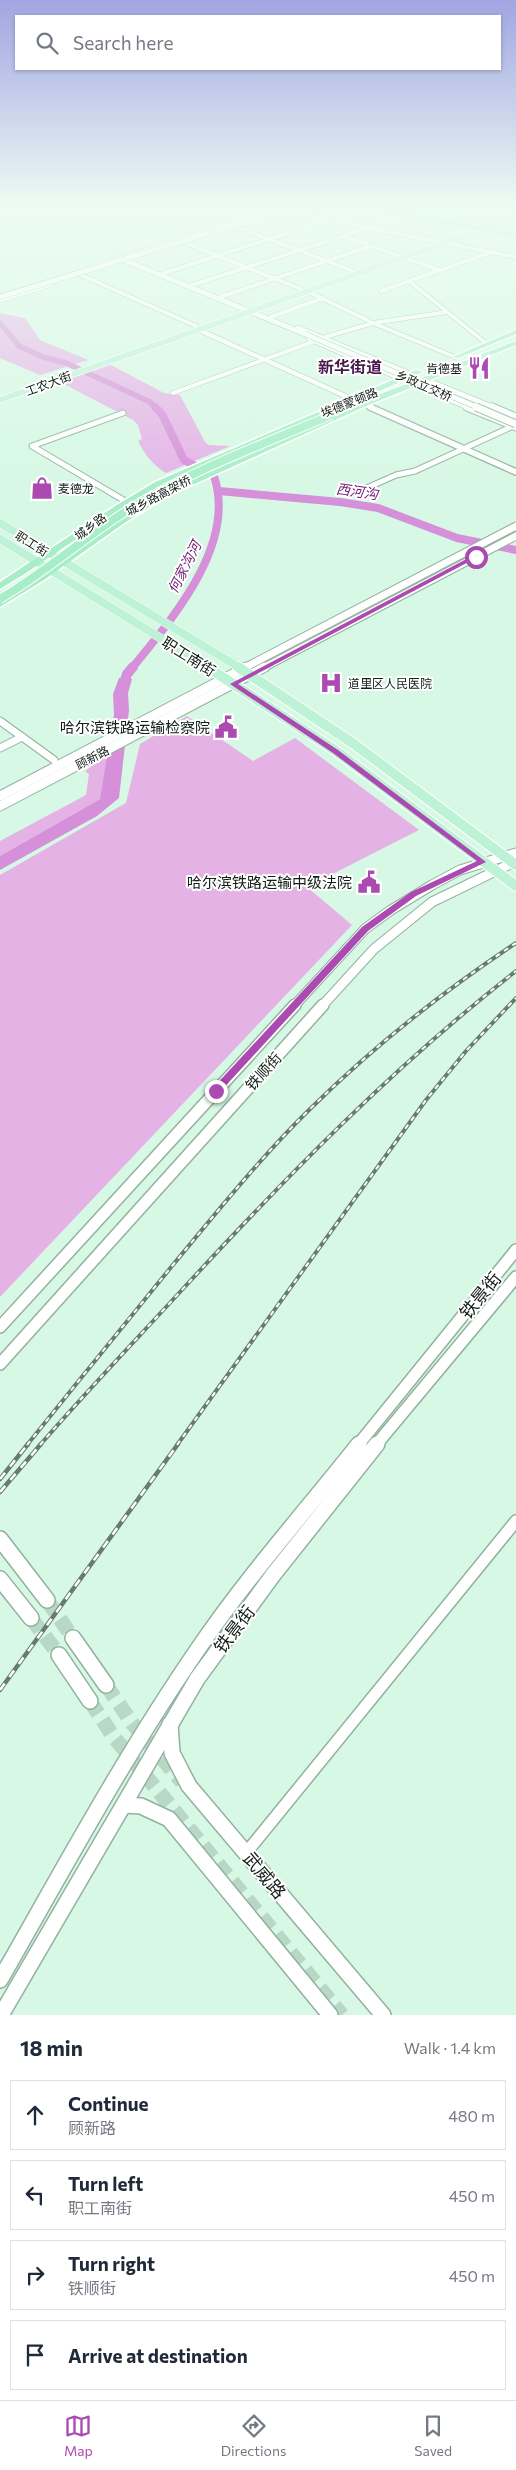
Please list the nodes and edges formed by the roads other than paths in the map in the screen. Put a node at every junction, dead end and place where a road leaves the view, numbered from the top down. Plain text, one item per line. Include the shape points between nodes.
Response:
1 (141, 302) edge
2 (230, 302) edge
3 (231, 302) edge
4 (269, 302) edge
5 (276, 302) edge
6 (312, 302) edge
7 (331, 302) edge
8 (435, 302) edge
9 (249, 310) junction
10 (447, 312) junction
11 (271, 317) junction
12 (373, 323) junction
13 (290, 326) junction
14 (198, 328) junction
15 (516, 335) edge
16 (325, 337) junction
17 (315, 341) junction
18 (516, 343) edge
19 (487, 344) junction
20 (456, 358) junction
21 (265, 359) junction
22 (446, 361) dead end
23 (430, 368) dead end
24 (440, 372) junction
25 (66, 374) junction
26 (415, 376) junction
27 (402, 379) junction
28 (429, 381) junction
29 (416, 386) junction
30 (396, 392) junction
31 (173, 393) dead end
32 (0, 395) edge
33 (0, 400) edge
34 (358, 402) junction
35 (330, 412) junction
36 (123, 413) dead end
37 (516, 417) edge
38 (515, 425) edge
39 (463, 449) junction
40 (516, 472) edge
41 (183, 473) joint
42 (360, 491) dead end
43 (125, 501) junction
44 (0, 523) edge
45 (516, 526) edge
46 (514, 536) edge
47 (0, 539) edge
48 (50, 555) junction
49 (66, 562) junction
50 (38, 564) junction
51 (53, 572) junction
52 (0, 586) edge
53 (0, 597) edge
54 (0, 604) edge
55 (241, 669) junction
56 (250, 675) junction
57 (224, 678) junction
58 (233, 684) junction
59 (0, 720) edge
60 (152, 722) junction
61 (22, 737) junction
62 (0, 748) edge
63 (54, 760) dead end
64 (20, 790) junction
65 (0, 796) edge
66 (0, 806) edge
67 (503, 856) junction
68 (515, 860) edge
69 (482, 862) junction
70 (494, 871) junction
71 (516, 886) edge
72 (516, 1250) edge
73 (516, 1277) edge
74 (0, 1327) edge
75 (0, 1364) edge
76 (516, 1521) edge
77 (0, 1539) edge
78 (0, 1579) edge
79 (47, 1600) tunnel mouth
80 (31, 1618) tunnel mouth
81 (73, 1638) tunnel mouth
82 (59, 1655) tunnel mouth
83 (106, 1685) tunnel mouth
84 (90, 1701) tunnel mouth
85 (170, 1724) junction
86 (124, 1806) junction
87 (246, 1853) junction
88 (0, 1980) edge
89 (1, 2015) edge
90 (330, 2015) edge
91 (383, 2015) edge

1 - 14 street
2 - 9 main road
3 - 9 main road
4 - 9 main road
5 - 9 main road
6 - 11 street
7 - 12 street
8 - 10 street
9 - 11 main road
9 - 13 main road
9 - 14 main road, 工农大街
10 - 12 street
10 - 19 street
11 - 13 main road
12 - 16 street
12 - 20 street
13 - 16 main road
13 - 17 main road
13 - 38 main road, 乡政立交桥, bridge
14 - 21 street
14 - 25 main road, 工农大街
15 - 19 highway
15 - 20 highway
15 - 26 highway, 埃德蒙顿路
16 - 26 main road
17 - 21 street
17 - 27 main road
18 - 24 highway, 埃德蒙顿路
19 - 20 highway
20 - 22 highway
20 - 26 highway
21 - 31 street
21 - 34 street
23 - 26 highway, 埃德蒙顿路
24 - 28 highway
24 - 30 highway, 埃德蒙顿路
25 - 32 main road, 工农大街
25 - 33 main road, 工农大街
26 - 27 highway, 埃德蒙顿路
26 - 34 highway, 埃德蒙顿路
27 - 34 highway, 埃德蒙顿路
28 - 29 highway
28 - 37 main road
29 - 30 highway
29 - 38 main road
30 - 34 highway, 埃德蒙顿路
34 - 35 highway, 埃德蒙顿路
34 - 39 street
34 - 49 highway, 埃德蒙顿路 via 161,496 130,514
35 - 41 highway, 埃德蒙顿路
35 - 53 highway, 城乡路高架桥, bridge via 150,497 44,572
36 - 43 street via 32,446
38 - 39 street
39 - 40 street
39 - 42 street
41 - 43 highway, 城乡路
43 - 48 highway, 城乡路
44 - 48 main road, 职工街
45 - 55 main road, 顾新路
46 - 56 main road, 顾新路
47 - 50 main road, 职工街
48 - 49 main road, 职工街
48 - 50 highway, 城乡路
49 - 51 highway, 埃德蒙顿路
49 - 55 main road, 职工南街
50 - 51 main road, 职工街
50 - 52 highway, 城乡路
51 - 54 highway
51 - 57 main road, 职工南街
55 - 56 main road, 职工南街
55 - 57 main road, 顾新路
56 - 58 main road, 顾新路
56 - 67 main road, 职工南街 via 354,744
57 - 58 main road, 职工南街
57 - 60 main road, 顾新路
58 - 60 main road, 顾新路
58 - 69 main road, 职工南街 via 336,751
59 - 61 street
60 - 64 main road, 顾新路
61 - 62 street
61 - 63 street
64 - 65 main road, 顾新路
64 - 66 main road, 顾新路
67 - 68 main road, 铁顺街
67 - 69 main road, 铁顺街
68 - 70 main road, 铁顺街
69 - 70 main road, 职工南街
69 - 74 main road, 铁顺街 via 414,894 365,929
70 - 71 main road, 职工南街
70 - 75 main road, 铁顺街 via 432,902 374,949
72 - 88 main road, 铁景街 via 190,1658
73 - 85 main road, 铁景街 via 343,1488 229,1634
76 - 87 street
77 - 79 main road
78 - 80 main road
81 - 83 main road
82 - 84 main road
85 - 86 main road, 铁景街
85 - 87 main road, 武威路 via 172,1753 189,1786
86 - 89 main road, 铁景街
86 - 90 main road via 141,1806 169,1819
87 - 91 main road, 武威路

